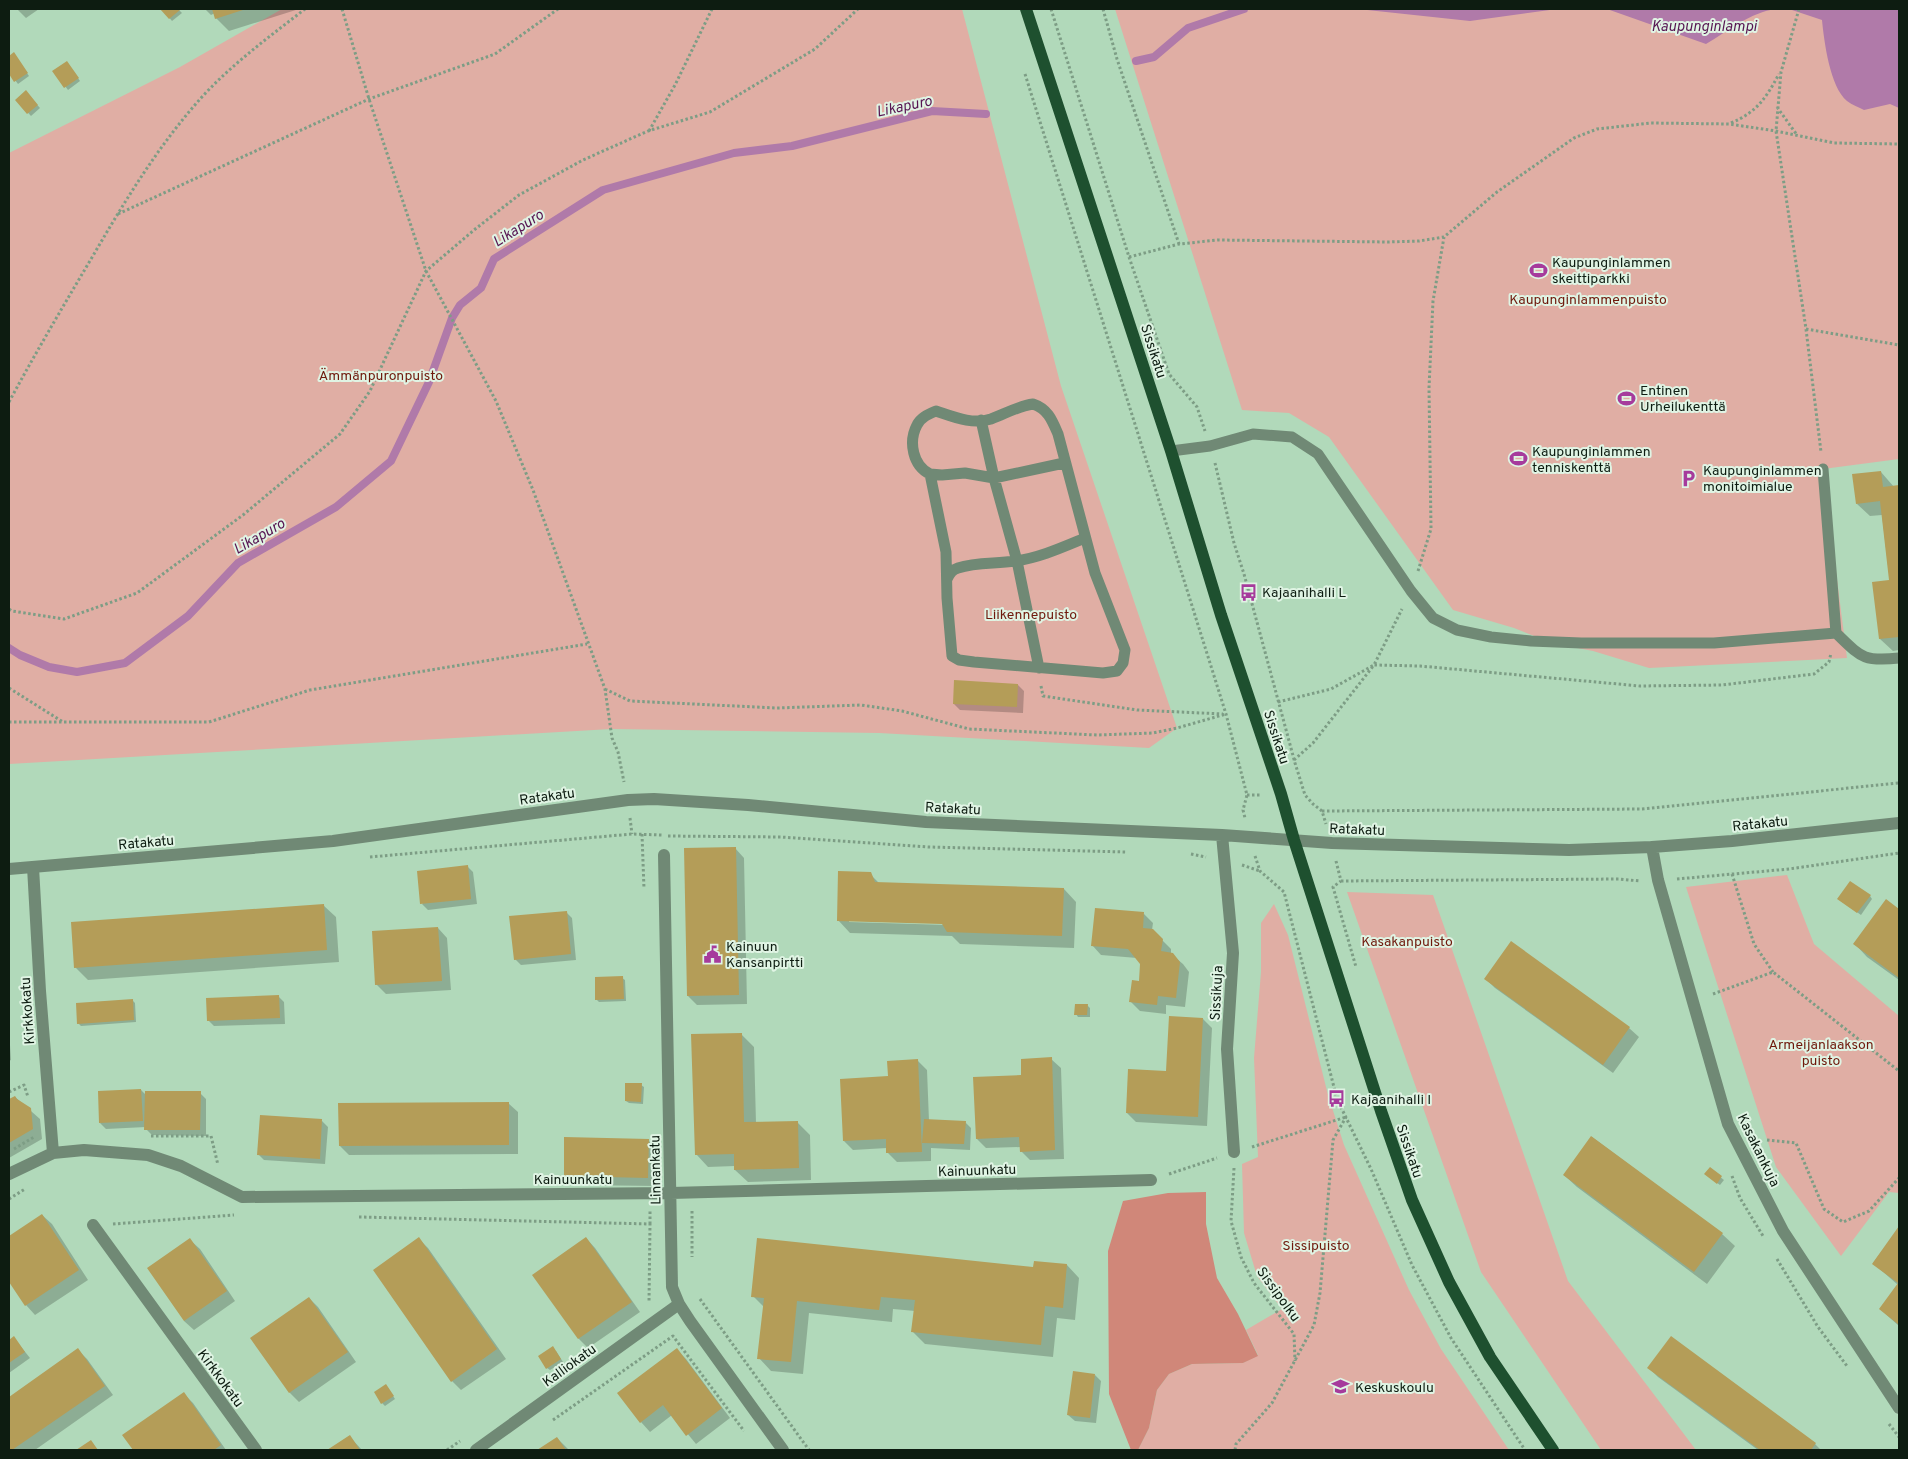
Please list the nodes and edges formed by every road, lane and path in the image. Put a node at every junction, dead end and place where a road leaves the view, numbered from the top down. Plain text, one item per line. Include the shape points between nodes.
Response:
1 (305, 9) edge
2 (342, 9) edge
3 (558, 9) edge
4 (712, 9) edge
5 (858, 9) edge
6 (1026, 9) edge
7 (1051, 9) edge
8 (1103, 9) edge
9 (1799, 9) edge
10 (1023, 65) dead end
11 (1781, 72) junction
12 (369, 99) junction
13 (1777, 107) junction
14 (1729, 124) junction
15 (1776, 130) junction
16 (648, 131) junction
17 (1797, 135) junction
18 (1899, 144) edge
19 (117, 215) junction
20 (1444, 237) junction
21 (1179, 244) junction
22 (1129, 257) junction
23 (426, 271) junction
24 (1806, 330) junction
25 (1899, 345) edge
26 (9, 402) edge
27 (981, 420) junction
28 (1210, 446) junction
29 (1171, 451) junction
30 (1064, 463) junction
31 (1823, 469) joint
32 (930, 474) junction
33 (994, 478) junction
34 (1085, 538) junction
35 (1017, 561) junction
36 (947, 579) junction
37 (1411, 591) junction
38 (9, 609) edge
39 (1836, 633) junction
40 (587, 644) junction
41 (1899, 658) edge
42 (1374, 665) junction
43 (1040, 668) junction
44 (9, 688) edge
45 (605, 689) junction
46 (1278, 702) junction
47 (1226, 714) junction
48 (9, 722) edge
49 (65, 723) junction
50 (1294, 760) junction
51 (1899, 783) edge
52 (628, 800) junction
53 (1322, 810) junction
54 (1899, 823) edge
55 (1222, 835) junction
56 (1250, 837) junction
57 (1294, 840) junction
58 (1332, 843) junction
59 (1652, 847) junction
60 (1135, 852) dead end
61 (1184, 853) dead end
62 (1899, 853) edge
63 (664, 854) dead end
64 (363, 857) dead end
65 (1224, 860) junction
66 (33, 867) junction
67 (9, 869) edge
68 (1260, 871) junction
69 (1732, 874) junction
70 (1658, 880) junction
71 (1341, 881) junction
72 (1358, 971) dead end
73 (1774, 972) junction
74 (1713, 994) dead end
75 (1899, 1071) edge
76 (9, 1092) edge
77 (30, 1101) dead end
78 (1347, 1117) junction
79 (1767, 1140) dead end
80 (1234, 1152) junction
81 (53, 1153) junction
82 (9, 1174) edge
83 (1899, 1178) edge
84 (1151, 1180) joint
85 (30, 1186) dead end
86 (671, 1193) junction
87 (692, 1193) junction
88 (9, 1198) edge
89 (239, 1214) dead end
90 (356, 1216) dead end
91 (92, 1225) joint
92 (692, 1260) dead end
93 (698, 1295) dead end
94 (679, 1304) junction
95 (708, 1310) junction
96 (659, 1319) junction
97 (690, 1321) junction
98 (673, 1336) junction
99 (1295, 1361) junction
100 (1899, 1408) edge
101 (550, 1422) dead end
102 (747, 1435) dead end
103 (256, 1450) edge
104 (476, 1450) edge
105 (782, 1450) edge
106 (809, 1450) edge
107 (1235, 1450) edge
108 (1525, 1450) edge
109 (1553, 1450) edge

1 - 19 path via 240,60 202,97 164,142
2 - 12 path
3 - 12 path via 495,54
4 - 16 path via 675,85
5 - 16 path via 815,49 710,112
6 - 29 main road, Sissikatu
7 - 22 path
8 - 21 path
9 - 11 path
10 - 47 path
11 - 13 path
11 - 14 path via 1758,105 1746,117
12 - 19 path
12 - 23 path
13 - 15 path
13 - 17 path
14 - 15 path
14 - 20 path via 1651,123 1597,129 1574,138 1497,192
15 - 17 path
15 - 24 path
16 - 23 path via 583,160 519,195
17 - 18 path via 1834,142
19 - 26 path
20 - 21 path via 1388,242 1218,240
20 - 37 path via 1433,301 1429,388 1431,529
21 - 22 path
22 - 28 path via 1169,374 1197,407
23 - 38 path via 370,391 340,434 244,515 137,593 64,619
23 - 40 path via 496,401 533,490
24 - 25 path
24 - 31 path
27 - 30 lane via 1024,405 1042,407 1058,434
27 - 32 lane via 962,419 936,411 926,415 917,425 912,448 919,467
27 - 33 lane
28 - 29 lane
28 - 37 lane via 1253,434 1292,437 1318,454
28 - 46 path
29 - 57 main road, Sissikatu
30 - 33 lane
30 - 34 lane
31 - 39 lane
32 - 33 lane via 965,473
32 - 36 lane via 946,552
33 - 35 lane
34 - 35 lane
34 - 43 lane via 1125,650 1123,663 1117,671 1103,673
35 - 36 lane via 971,564 955,569
35 - 43 lane
36 - 43 lane via 952,656 959,660
37 - 39 lane via 1433,618 1457,630 1531,642 1714,643
37 - 42 path
39 - 41 lane via 1858,654 1876,660
39 - 42 path via 1829,662 1814,674 1722,684 1640,686 1420,666
40 - 45 path
40 - 49 path via 310,690 209,722
42 - 46 path via 1331,689
42 - 50 path via 1312,743
43 - 47 path via 1042,696 1138,710
44 - 49 path
45 - 47 path via 630,701 777,708 861,706 902,710 969,729 1097,735 1153,733
45 - 52 path via 612,738
46 - 50 path
47 - 56 path via 1247,795 1242,810
48 - 49 path
50 - 53 path via 1305,795
51 - 53 path via 1642,809
52 - 55 street, Ratakatu via 731,804 926,822
52 - 66 street, Ratakatu via 333,841
53 - 58 path
54 - 59 street, Ratakatu
55 - 56 street, Ratakatu
55 - 65 street, Sissikuja
56 - 57 street, Ratakatu
56 - 68 path
57 - 58 street, Ratakatu
57 - 109 main road, Sissikatu via 1412,1200 1449,1282 1490,1357
58 - 59 street, Ratakatu via 1569,850
58 - 71 path
59 - 70 street, Kasakankuja
60 - 64 path via 632,834
61 - 65 path
62 - 69 path
63 - 86 street, Linnankatu
65 - 68 path
65 - 80 street, Sissikuja via 1233,953 1228,1049
66 - 67 street, Ratakatu
66 - 81 street, Kirkkokatu
68 - 78 path via 1284,892 1337,1099
69 - 70 path
69 - 73 path via 1754,944
70 - 71 path
70 - 100 street, Kasakankuja via 1728,1124 1783,1231
71 - 72 path via 1333,887
73 - 74 path
73 - 75 path
76 - 77 path via 24,1085
78 - 80 path
78 - 99 path via 1333,1140 1320,1293 1314,1325
78 - 108 path via 1412,1265 1451,1338
79 - 83 path via 1796,1143 1824,1209 1844,1222 1869,1210
80 - 84 path
80 - 99 path, Sissipolku via 1232,1221 1241,1257 1254,1283 1294,1334
81 - 82 street, Kainuunkatu
81 - 86 street, Kainuunkatu via 84,1150 148,1155 181,1166 242,1197
84 - 87 street, Kainuunkatu
85 - 88 path
86 - 87 street, Kainuunkatu
86 - 94 street, Linnankatu via 672,1287
87 - 92 path
89 - 91 path
90 - 96 path via 650,1224 649,1305
91 - 103 street, Kirkkokatu
93 - 95 path
94 - 96 street, Kalliokatu
94 - 97 street, Linnankatu
95 - 97 path
95 - 106 path
96 - 98 path
96 - 104 street, Kalliokatu
97 - 98 path
97 - 105 street, Linnankatu
98 - 101 path
98 - 102 path
99 - 107 path via 1272,1403 1236,1444

